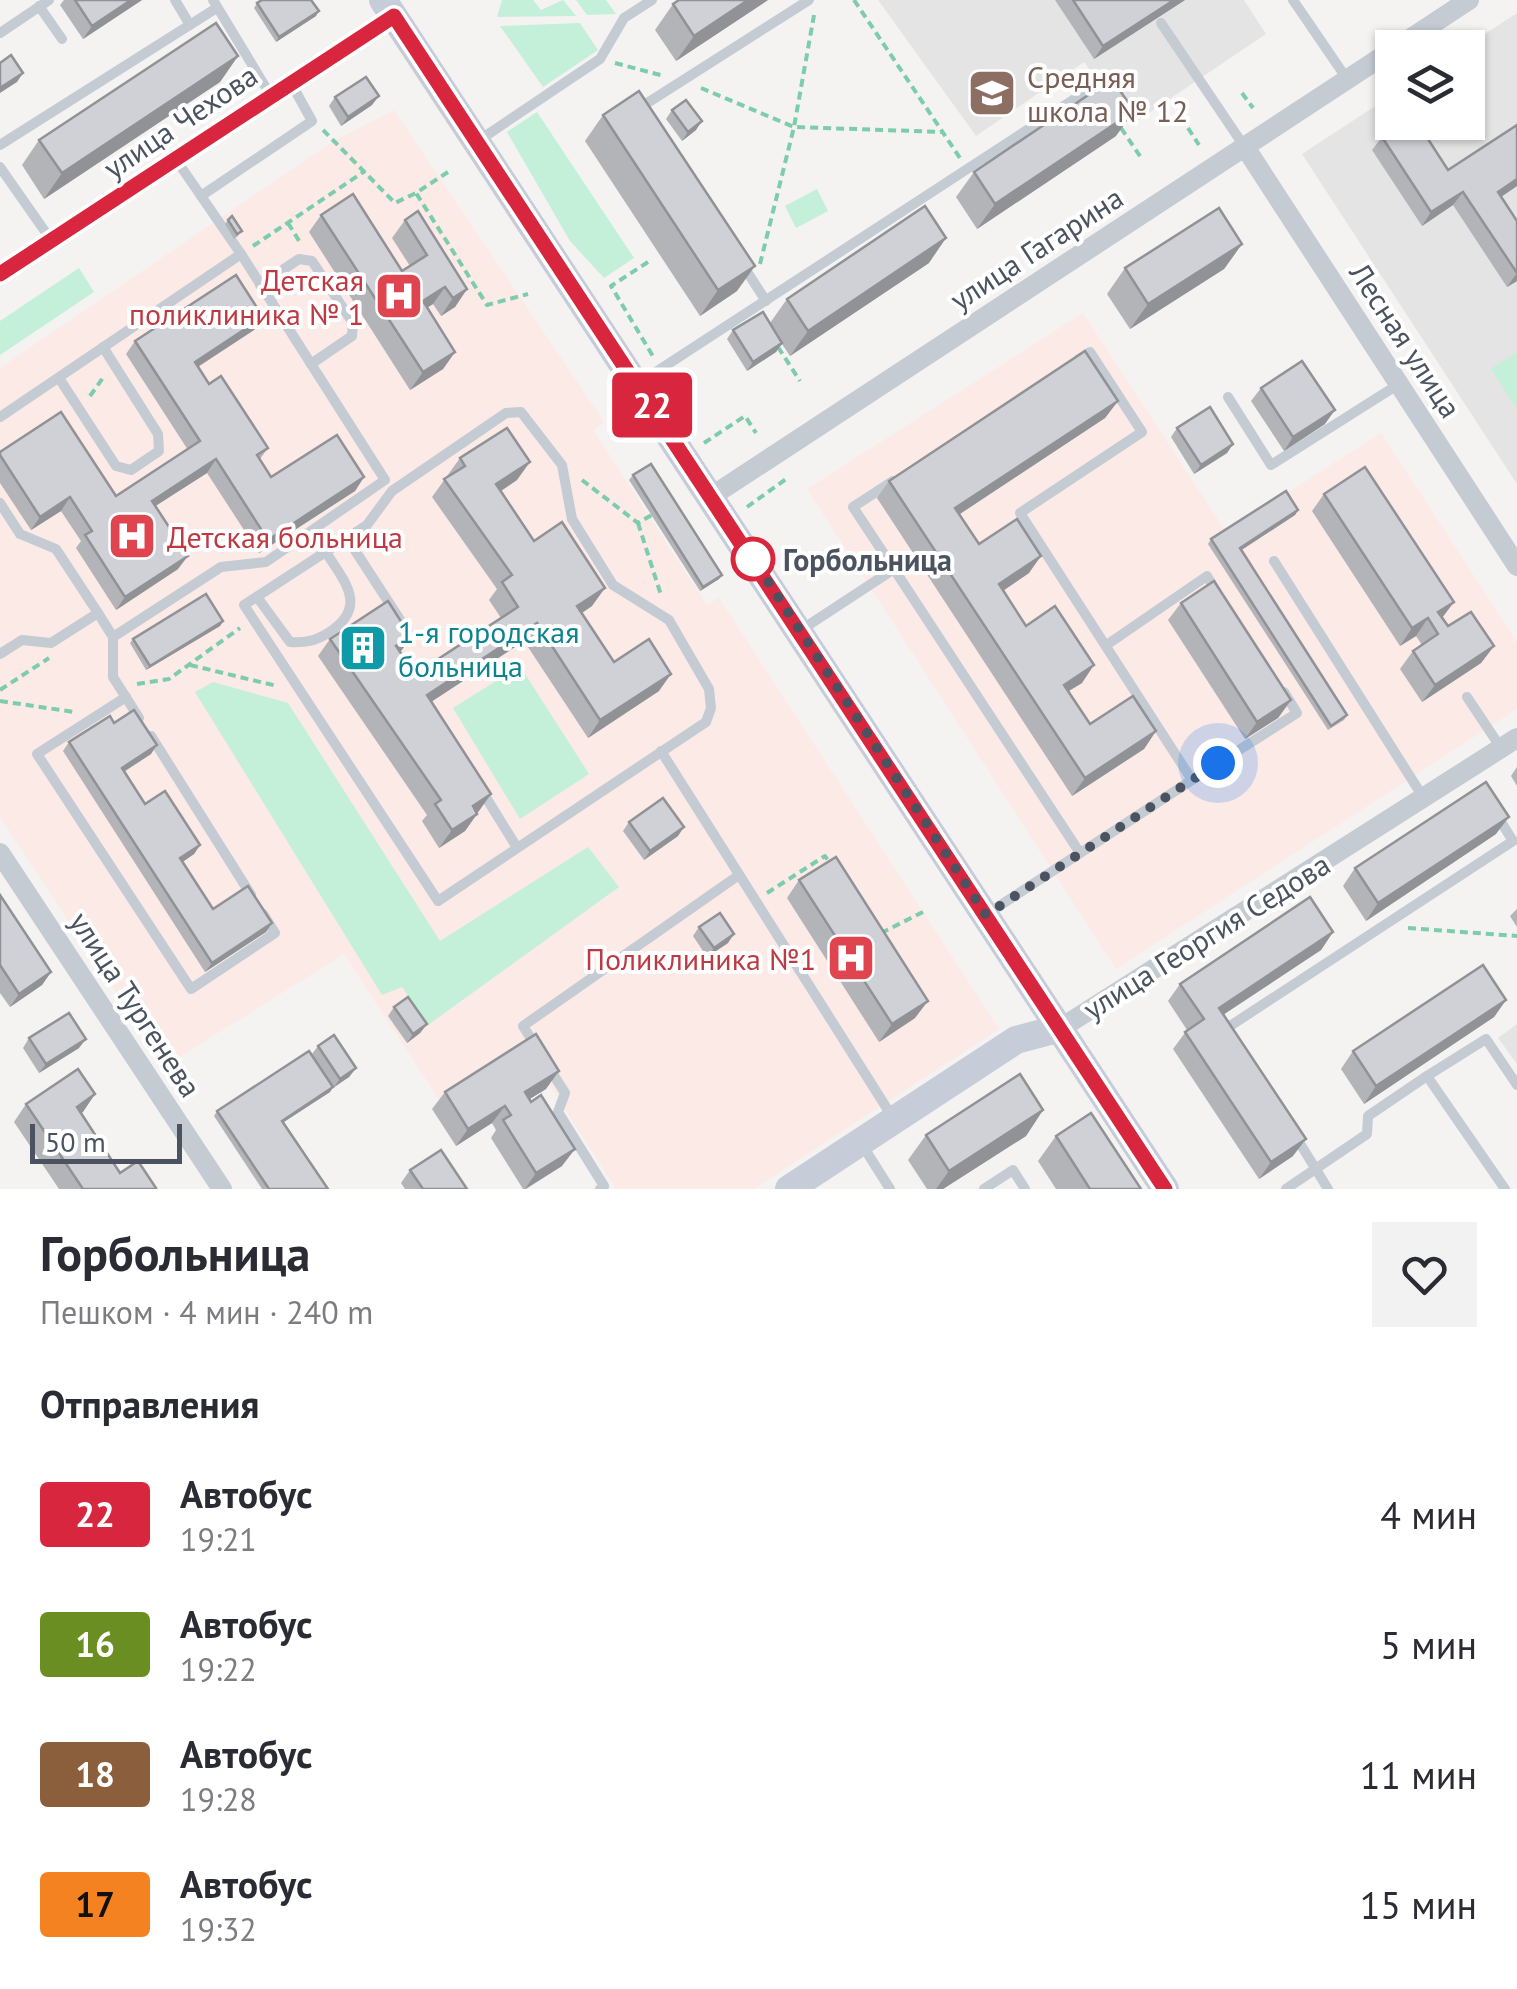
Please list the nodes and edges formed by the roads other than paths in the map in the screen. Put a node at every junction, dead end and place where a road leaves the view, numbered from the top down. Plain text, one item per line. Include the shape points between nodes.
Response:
1 (174, 0) edge
2 (652, 0) edge
3 (813, 0) edge
4 (1293, 0) edge
5 (1469, 0) edge
6 (44, 3) edge
7 (214, 5) edge
8 (388, 8) edge
9 (1160, 23) edge
10 (190, 25) junction
11 (1423, 30) edge
12 (0, 33) edge
13 (62, 39) dead end
14 (1375, 62) edge
15 (1347, 80) junction
16 (291, 83) junction
17 (1093, 86) edge
18 (271, 96) junction
19 (651, 123) edge
20 (0, 130) edge
21 (477, 142) junction
22 (4, 143) edge
23 (1245, 147) junction
24 (177, 161) junction
25 (0, 167) edge
26 (201, 196) junction
27 (52, 240) junction
28 (734, 251) edge
29 (240, 254) junction
30 (0, 274) edge
31 (260, 285) junction
32 (766, 301) junction
33 (104, 347) junction
34 (1074, 362) edge
35 (311, 364) junction
36 (59, 378) junction
37 (648, 378) junction
38 (1399, 384) junction
39 (1228, 397) dead end
40 (0, 418) edge
41 (900, 476) edge
42 (712, 496) junction
43 (0, 503) edge
44 (347, 538) junction
45 (325, 551) junction
46 (1274, 562) dead end
47 (1517, 566) edge
48 (894, 569) junction
49 (256, 597) junction
50 (1227, 606) edge
51 (98, 613) junction
52 (800, 630) junction
53 (408, 632) edge
54 (114, 637) junction
55 (1108, 644) junction
56 (0, 654) edge
57 (1277, 682) edge
58 (126, 697) junction
59 (1467, 697) dead end
60 (1509, 743) edge
61 (661, 751) junction
62 (475, 780) edge
63 (1192, 780) junction
64 (1424, 798) junction
65 (1494, 811) edge
66 (1515, 840) edge
67 (516, 846) junction
68 (0, 852) edge
69 (1080, 853) junction
70 (738, 875) junction
71 (986, 915) junction
72 (1061, 1028) junction
73 (1236, 1044) edge
74 (1427, 1076) junction
75 (1517, 1085) edge
76 (894, 1119) junction
77 (1286, 1122) edge
78 (860, 1142) junction
79 (1316, 1169) junction
80 (222, 1189) edge
81 (600, 1189) edge
82 (790, 1189) edge
83 (890, 1189) edge
84 (984, 1189) edge
85 (1026, 1189) edge
86 (1165, 1189) edge
87 (1286, 1189) edge
88 (1328, 1189) edge
89 (1505, 1189) edge

1 - 10 lane
2 - 21 lane via 624,18 600,60
3 - 19 lane via 641,107
4 - 15 lane
5 - 11 street, улица Гагарина
6 - 12 lane
6 - 13 lane
7 - 10 lane
7 - 18 lane
8 - 16 street, улица Чехова
8 - 21 main road
9 - 23 lane
10 - 22 lane
14 - 15 street, улица Гагарина
15 - 23 street, улица Гагарина
16 - 18 street, улица Чехова
16 - 26 lane via 312,121
17 - 32 lane
18 - 24 street, улица Чехова
20 - 22 lane
21 - 37 main road
23 - 38 street, Лесная улица
23 - 42 street, улица Гагарина
24 - 26 lane
24 - 27 street, улица Чехова
25 - 27 lane
26 - 29 lane
27 - 30 street, улица Чехова
28 - 32 lane
29 - 31 lane
29 - 33 lane
31 - 35 lane
31 - 35 lane via 299,259 312,260 355,330
32 - 37 lane
33 - 36 lane
33 - 36 lane via 158,434 159,450 131,470 123,470
34 - 55 lane via 1090,352 1142,432 1020,512
35 - 54 lane via 385,480 266,562 222,567
36 - 40 lane
37 - 42 main road
38 - 39 lane via 1271,464
38 - 47 street, Лесная улица
41 - 48 lane via 853,507
42 - 52 main road
43 - 51 lane via 20,534 56,549
44 - 45 lane
44 - 53 lane
44 - 61 lane via 368,526 392,491 506,413 521,412 562,465 572,519 613,585 669,620 709,689 706,722
45 - 49 lane
45 - 49 lane via 348,586 346,622 310,642 290,642
46 - 64 lane
48 - 52 lane
48 - 69 lane
49 - 67 lane via 244,605 438,901
50 - 55 lane via 1206,576
51 - 54 lane
51 - 56 lane via 51,644 22,640
52 - 71 main road
54 - 58 lane via 113,677
55 - 63 lane
57 - 63 lane via 1297,713
58 - 58 lane via 276,933 190,989 37,754
59 - 60 lane
60 - 64 street, улица Георгия Седова via 1472,775
61 - 67 lane
61 - 70 lane
62 - 67 lane
63 - 69 lane
64 - 72 street, улица Георгия Седова
65 - 66 lane
66 - 73 lane via 1226,1028
68 - 80 street, улица Тургенева
69 - 71 lane
70 - 76 lane
70 - 81 lane via 523,1026 565,1093 558,1112
71 - 72 main road
72 - 76 main road, улица Георгия Седова via 1016,1040
72 - 86 main road
74 - 75 lane via 1486,1039
74 - 79 lane via 1368,1116 1367,1134
74 - 89 lane
76 - 78 main road, улица Георгия Седова
77 - 79 lane
78 - 82 main road, улица Георгия Седова
78 - 83 lane
79 - 87 lane
79 - 88 lane
84 - 85 lane via 1013,1170

